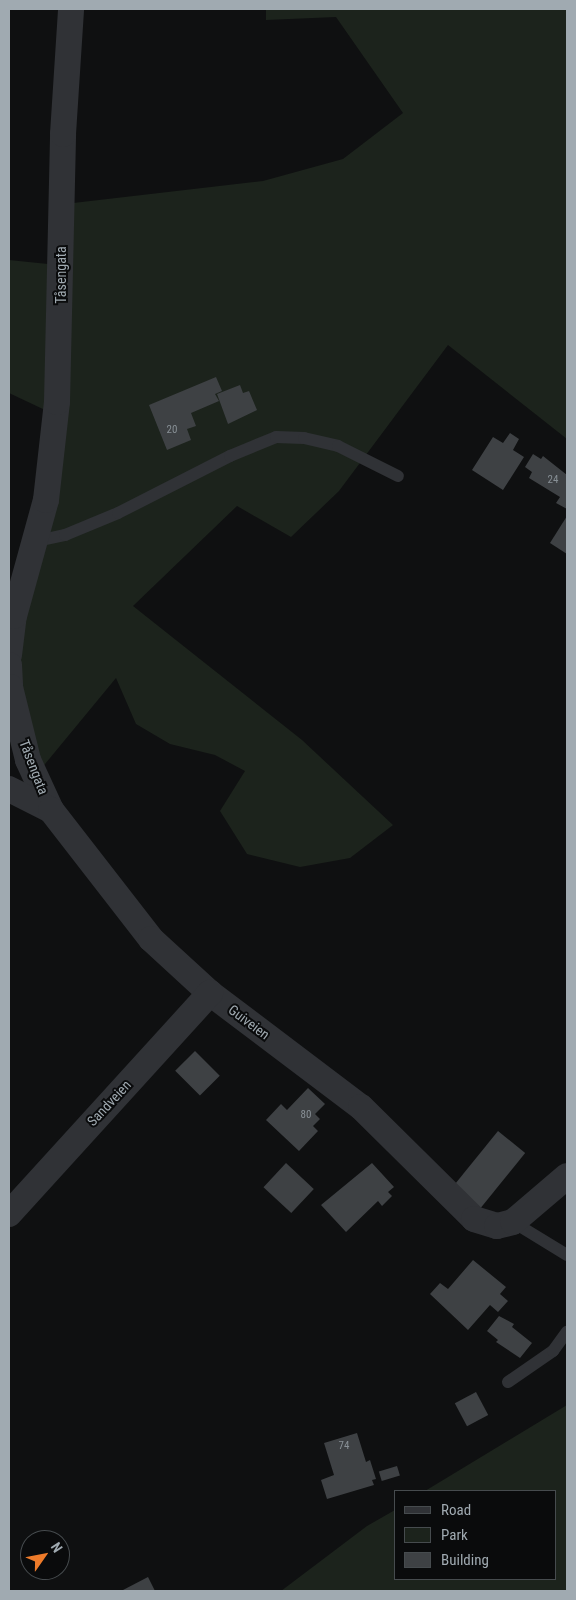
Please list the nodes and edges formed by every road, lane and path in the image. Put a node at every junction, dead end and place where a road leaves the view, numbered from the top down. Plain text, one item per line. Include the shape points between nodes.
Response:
1 (70, 9) edge
2 (398, 476) dead end
3 (37, 541) junction
4 (9, 655) edge
5 (9, 665) edge
6 (9, 789) edge
7 (51, 810) junction
8 (210, 993) junction
9 (567, 1176) edge
10 (9, 1214) edge
11 (513, 1222) junction
12 (567, 1255) edge
13 (567, 1332) edge
14 (508, 1382) dead end

1 - 3 street, Tåsengata via 63,134 57,402 46,500
2 - 3 lane via 338,446 304,438 276,437 230,456 118,513 65,535
3 - 4 street, Tåsengata via 14,616
5 - 7 street, Tåsengata via 10,687 28,760
6 - 7 street, Guiveien
7 - 8 street, Guiveien via 151,940
8 - 10 street, Sandveien
8 - 11 street, Guiveien via 361,1107 474,1219 497,1226
9 - 11 street
11 - 12 lane
13 - 14 lane via 553,1351

